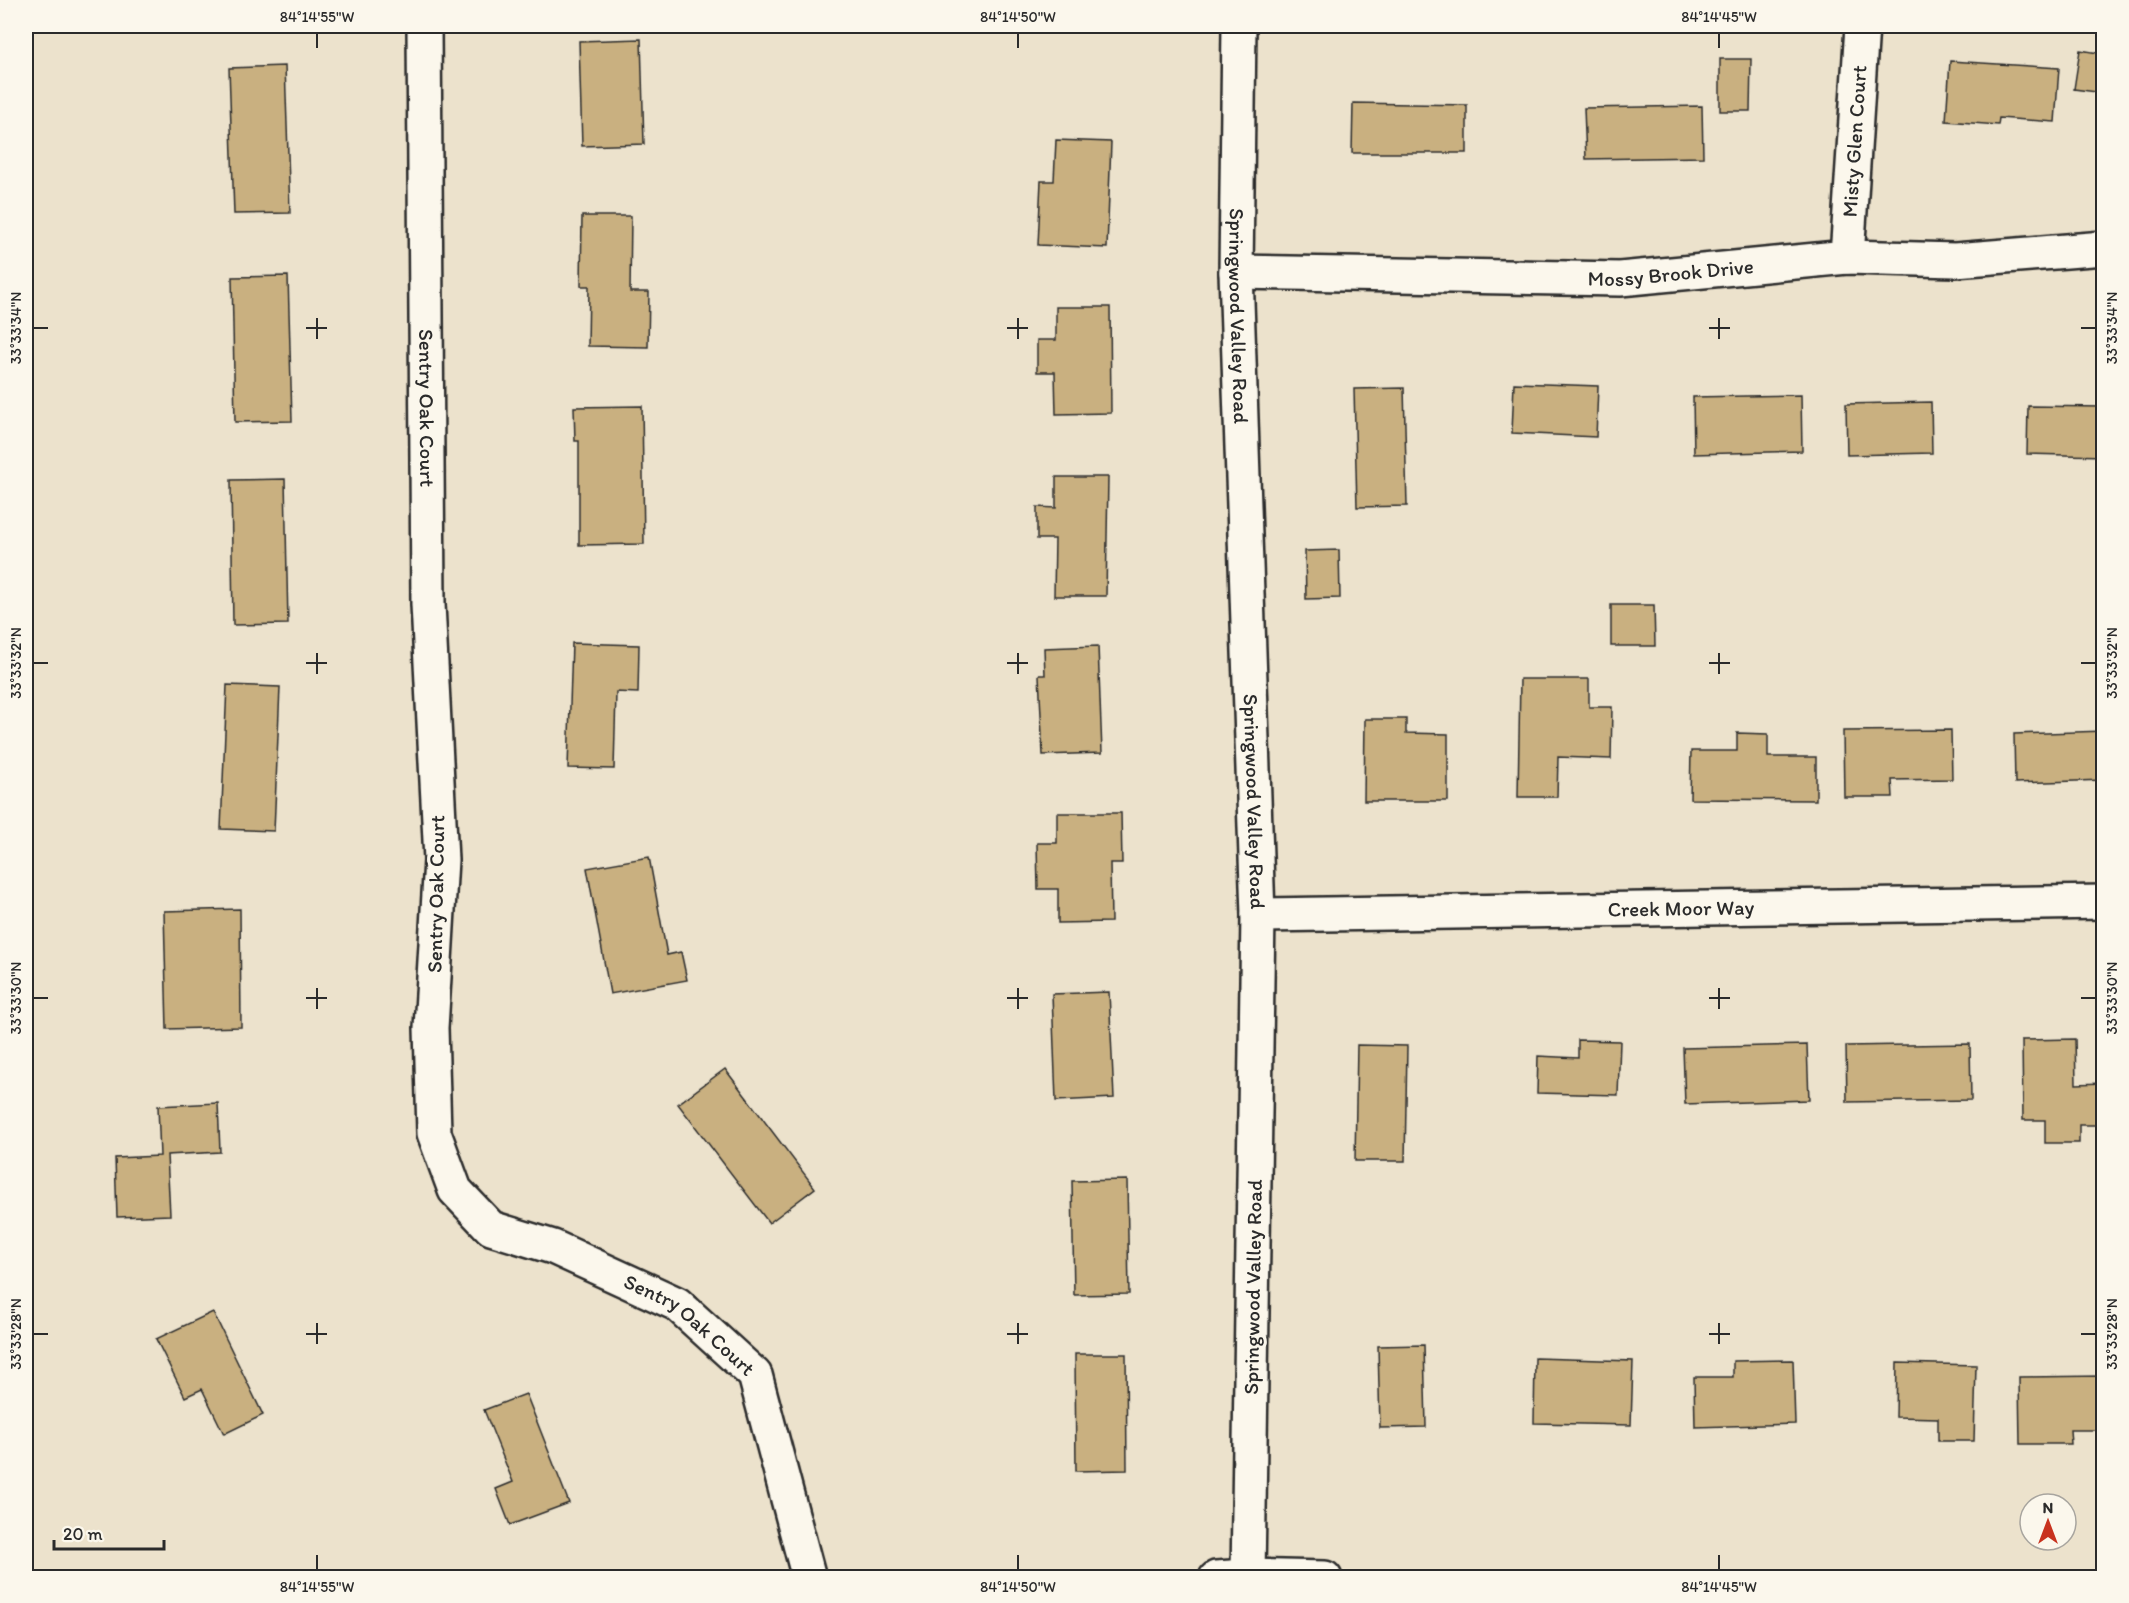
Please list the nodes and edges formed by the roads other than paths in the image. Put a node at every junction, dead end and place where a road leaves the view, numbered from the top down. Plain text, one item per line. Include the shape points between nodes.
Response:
1 (424, 26) edge
2 (1239, 26) edge
3 (1862, 26) edge
4 (2103, 248) edge
5 (1847, 257) junction
6 (1236, 272) junction
7 (2103, 902) edge
8 (1258, 915) junction
9 (1248, 1576) junction
10 (809, 1578) edge
11 (1216, 1578) edge
12 (1325, 1578) edge

1 - 10 street, Sentry Oak Court via 428,604 441,860 431,1028 434,1132 455,1190 491,1228 553,1246 677,1304 755,1375
2 - 6 street, Springwood Valley Road
3 - 5 street, Misty Glen Court
4 - 5 street, Mossy Brook Drive via 1955,260
5 - 6 street, Mossy Brook Drive via 1620,279
6 - 8 street, Springwood Valley Road
7 - 8 street, Creek Moor Way
8 - 9 street, Springwood Valley Road
9 - 11 street
9 - 12 street

